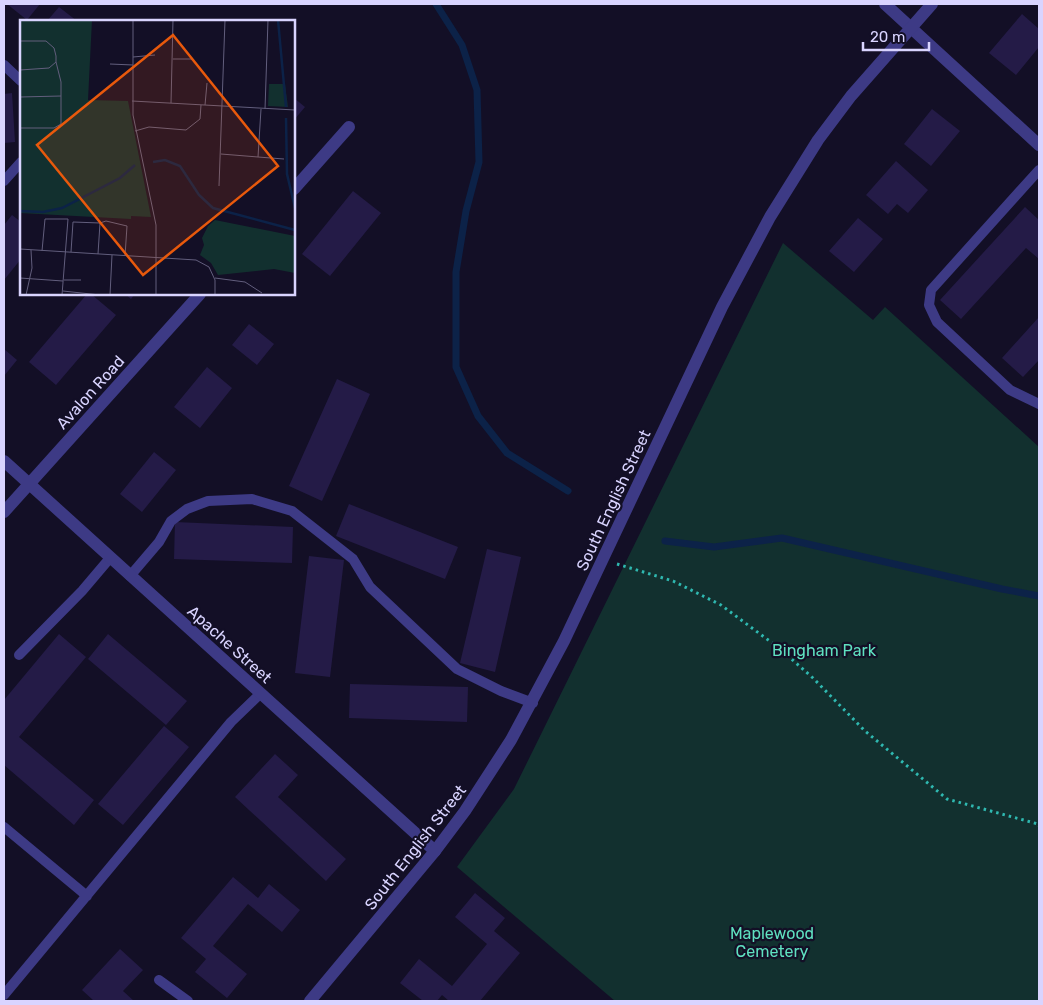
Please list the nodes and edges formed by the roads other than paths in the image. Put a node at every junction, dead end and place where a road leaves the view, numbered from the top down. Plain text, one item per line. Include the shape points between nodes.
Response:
1 (885, 4) edge
2 (932, 4) edge
3 (911, 27) junction
4 (4, 65) edge
5 (20, 80) edge
6 (349, 127) dead end
7 (1039, 145) edge
8 (20, 163) edge
9 (1039, 170) edge
10 (4, 181) edge
11 (295, 188) edge
12 (199, 295) edge
13 (1039, 404) edge
14 (4, 461) edge
15 (29, 484) junction
16 (4, 512) edge
17 (110, 558) junction
18 (130, 576) junction
19 (19, 655) dead end
20 (260, 694) junction
21 (533, 703) junction
22 (4, 827) edge
23 (435, 851) junction
24 (87, 896) junction
25 (159, 980) dead end
26 (4, 995) edge
27 (188, 1001) edge
28 (310, 1001) edge

1 - 3 street
2 - 3 street, South English Street
3 - 7 street
3 - 21 street, South English Street via 818,140 770,217 722,307
4 - 5 lane
6 - 11 street
8 - 10 lane
9 - 13 lane via 930,290 929,305 937,322 1010,390
12 - 15 street, Avalon Road
14 - 15 street, Apache Street
15 - 16 street, Avalon Road
15 - 17 street, Apache Street
17 - 18 street, Apache Street
17 - 19 lane
18 - 20 street, Apache Street
18 - 21 lane via 159,542 171,520 187,509 208,501 252,499 292,511 353,559 370,587 457,669
20 - 23 street, Apache Street
20 - 24 lane via 231,722
21 - 23 street, South English Street via 484,783
22 - 24 lane
23 - 28 street, South English Street
24 - 26 lane
25 - 27 lane

